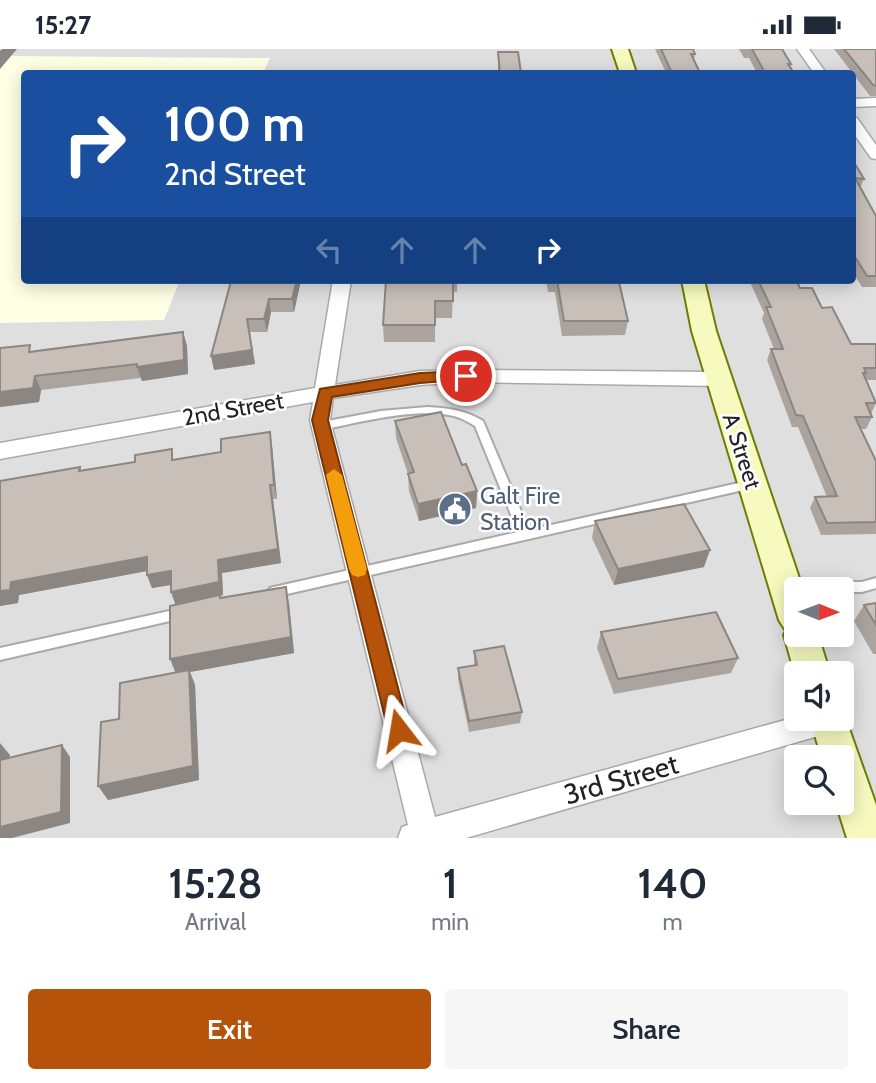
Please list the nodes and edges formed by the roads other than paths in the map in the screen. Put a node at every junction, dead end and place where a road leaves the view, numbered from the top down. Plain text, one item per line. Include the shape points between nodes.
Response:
1 (620, 49) edge
2 (803, 49) edge
3 (627, 70) edge
4 (818, 70) edge
5 (876, 102) edge
6 (856, 103) edge
7 (856, 127) edge
8 (876, 155) edge
9 (341, 284) edge
10 (693, 284) edge
11 (719, 379) junction
12 (325, 393) junction
13 (322, 426) junction
14 (0, 451) edge
15 (752, 484) junction
16 (526, 535) junction
17 (359, 573) junction
18 (784, 581) edge
19 (876, 583) edge
20 (854, 587) edge
21 (262, 595) edge
22 (197, 610) edge
23 (0, 654) edge
24 (789, 731) edge
25 (854, 798) edge
26 (419, 836) edge
27 (867, 838) edge

1 - 3 street
2 - 4 street
5 - 6 street
7 - 8 street
9 - 12 street
10 - 11 street, A Street
11 - 12 street, 2nd Street via 466,376 420,378
11 - 15 street, A Street
12 - 13 street
12 - 14 street, 2nd Street
13 - 16 lane via 395,413 454,411 471,415 479,424
13 - 17 street
15 - 16 lane
15 - 18 street, A Street
16 - 17 lane
17 - 21 lane
17 - 26 street
19 - 20 lane
22 - 23 lane
24 - 26 street, 3rd Street
25 - 27 street

